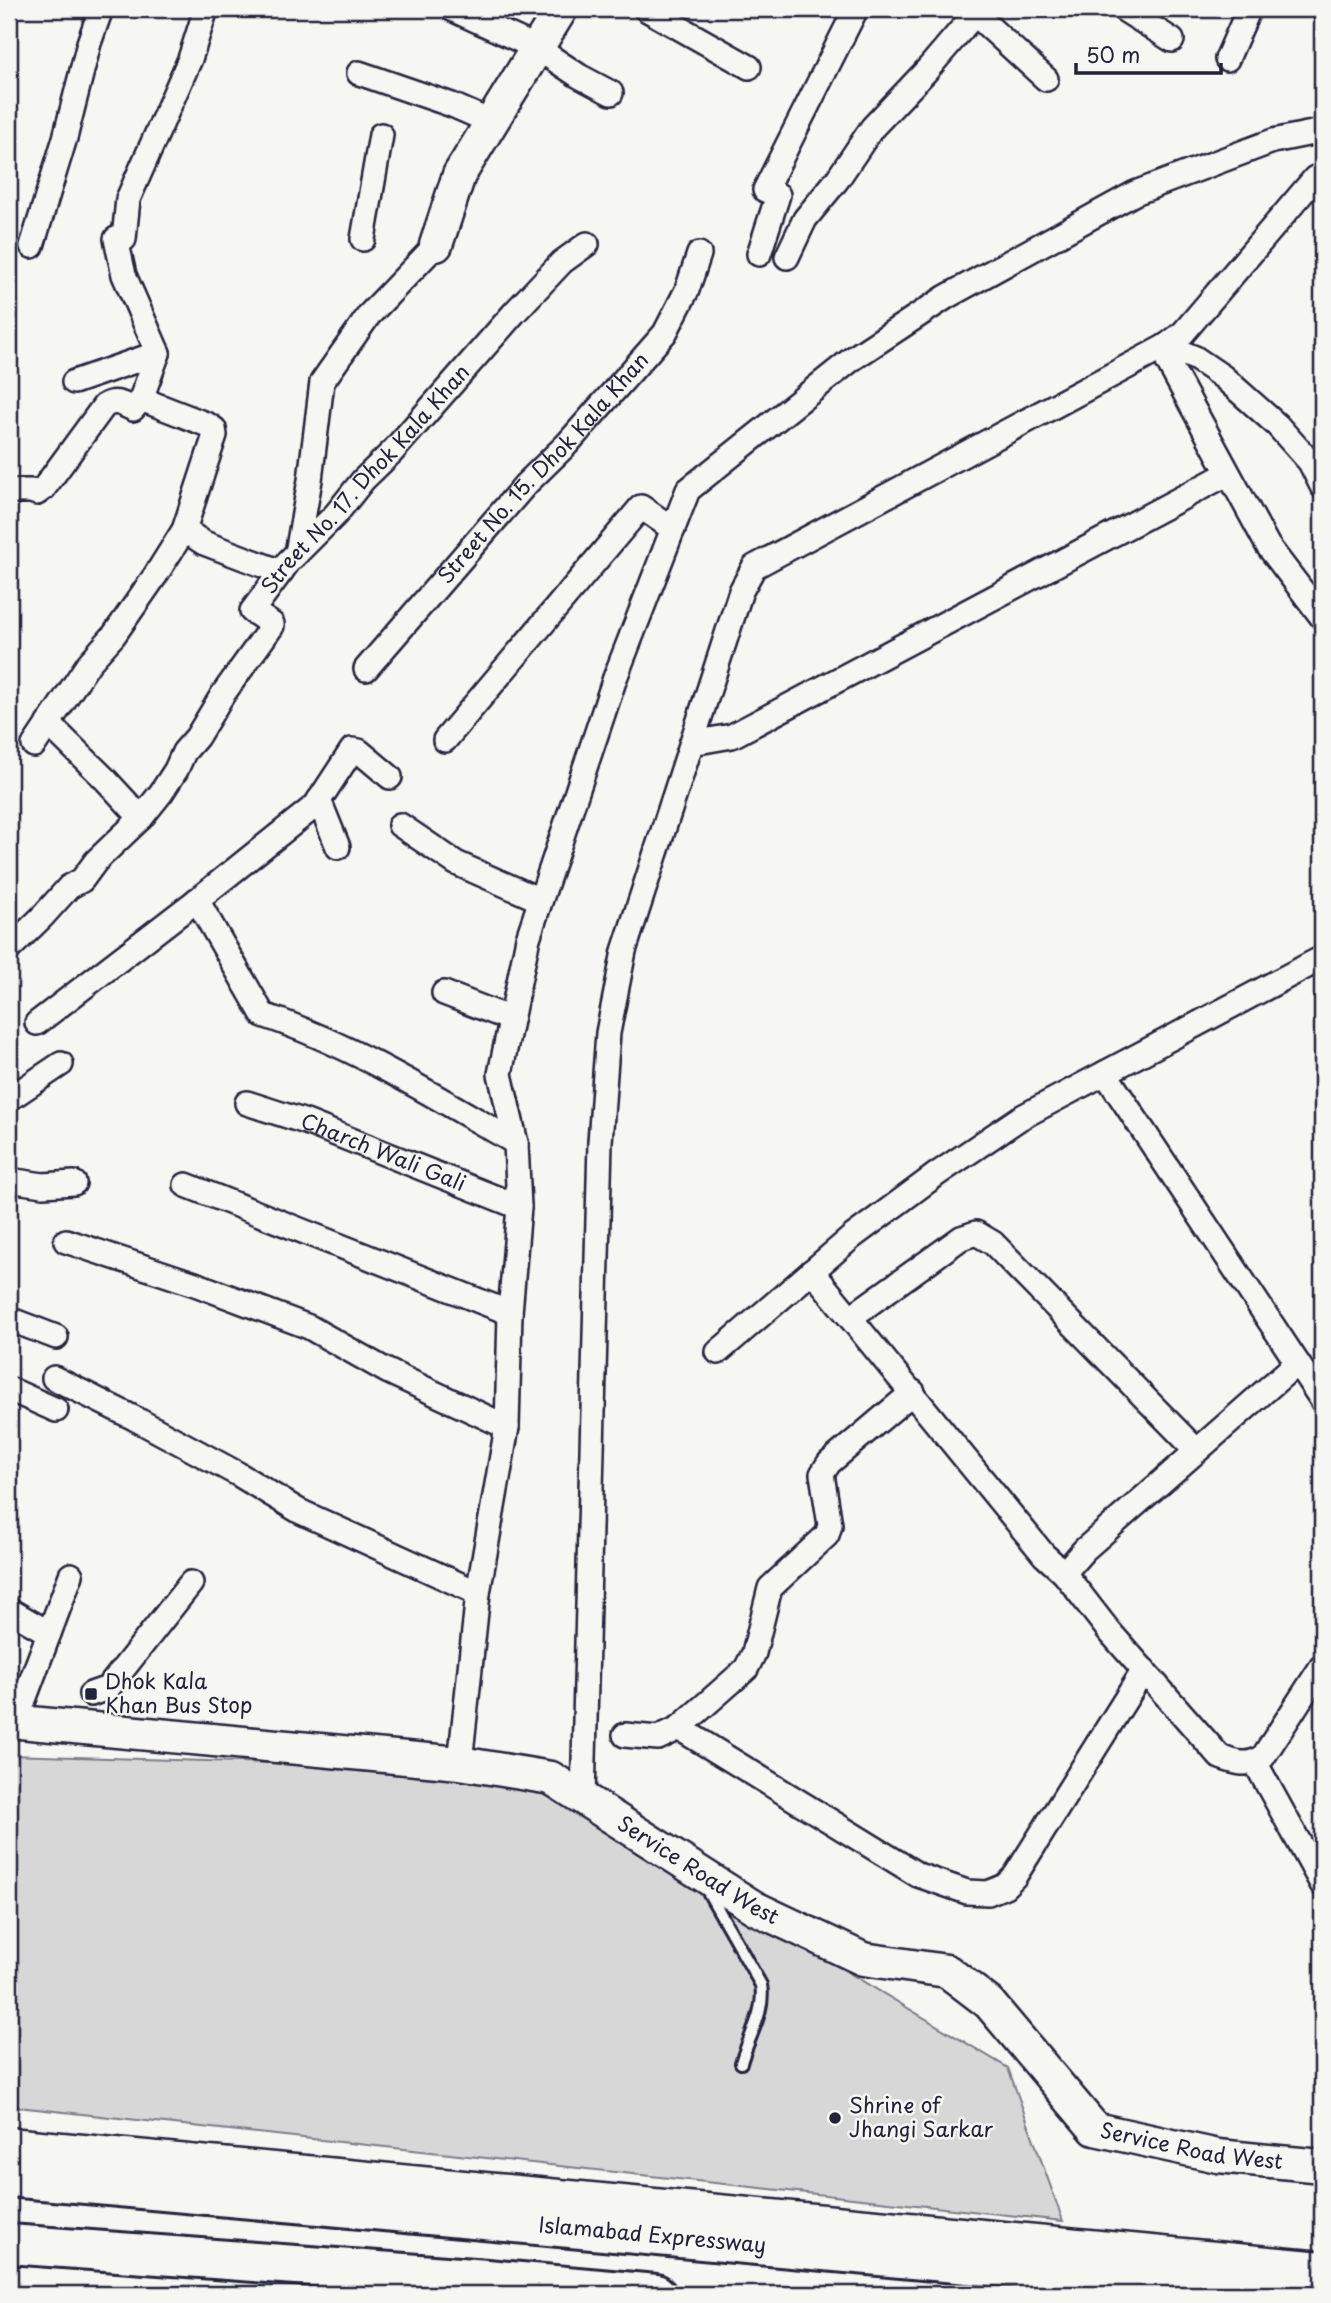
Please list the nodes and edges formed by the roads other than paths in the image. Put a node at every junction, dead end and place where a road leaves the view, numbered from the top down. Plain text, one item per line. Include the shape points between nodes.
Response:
1 (102, 9) edge
2 (205, 9) edge
3 (452, 9) edge
4 (561, 9) edge
5 (646, 9) edge
6 (856, 9) edge
7 (1123, 9) edge
8 (1249, 9) edge
9 (977, 11) edge
10 (1172, 40) dead end
11 (537, 48) junction
12 (1227, 59) dead end
13 (749, 67) dead end
14 (359, 73) dead end
15 (1046, 79) dead end
16 (611, 93) dead end
17 (491, 122) junction
18 (1322, 131) edge
19 (381, 135) dead end
20 (1322, 175) edge
21 (363, 239) dead end
22 (587, 244) dead end
23 (436, 245) joint
24 (32, 246) dead end
25 (699, 254) dead end
26 (759, 254) dead end
27 (787, 257) dead end
28 (1166, 346) junction
29 (158, 353) junction
30 (74, 382) dead end
31 (141, 399) junction
32 (1227, 474) junction
33 (1322, 486) edge
34 (9, 491) edge
35 (673, 529) junction
36 (184, 530) junction
37 (297, 553) junction
38 (281, 572) junction
39 (1322, 617) edge
40 (366, 669) dead end
41 (48, 723) junction
42 (445, 740) dead end
43 (692, 743) junction
44 (34, 745) dead end
45 (390, 776) dead end
46 (319, 800) junction
47 (141, 818) junction
48 (400, 825) dead end
49 (338, 848) dead end
50 (197, 900) junction
51 (540, 900) junction
52 (9, 949) edge
53 (1322, 958) edge
54 (443, 993) dead end
55 (511, 1019) junction
56 (37, 1023) dead end
57 (61, 1064) dead end
58 (1105, 1073) junction
59 (9, 1099) edge
60 (247, 1103) dead end
61 (516, 1143) junction
62 (9, 1180) edge
63 (74, 1183) dead end
64 (186, 1185) dead end
65 (519, 1207) junction
66 (66, 1241) dead end
67 (813, 1271) junction
68 (510, 1313) junction
69 (850, 1317) junction
70 (9, 1319) edge
71 (56, 1337) dead end
72 (718, 1352) dead end
73 (1297, 1363) junction
74 (54, 1378) dead end
75 (9, 1389) edge
76 (913, 1392) junction
77 (1322, 1400) edge
78 (56, 1410) dead end
79 (506, 1426) junction
80 (1196, 1450) junction
81 (1065, 1573) junction
82 (71, 1575) dead end
83 (191, 1583) dead end
84 (478, 1593) junction
85 (9, 1610) edge
86 (50, 1633) junction
87 (1322, 1666) edge
88 (1144, 1670) junction
89 (91, 1694) dead end
90 (14, 1725) edge
91 (679, 1728) junction
92 (625, 1735) dead end
93 (1255, 1762) junction
94 (460, 1763) junction
95 (583, 1798) junction
96 (691, 1869) junction
97 (1322, 1884) edge
98 (741, 2063) dead end
99 (9, 2144) edge
100 (1322, 2166) edge
101 (9, 2177) edge
102 (9, 2244) edge
103 (9, 2260) edge
104 (1322, 2268) edge
105 (435, 2294) edge
106 (656, 2294) edge
107 (1296, 2294) edge

1 - 24 street
2 - 29 street via 190,59 128,199 120,239 124,275
3 - 11 street
4 - 11 street
5 - 13 street
6 - 26 street via 765,190 778,195
7 - 10 street
8 - 12 street
9 - 15 street
9 - 27 street via 872,128 805,219
11 - 16 street
11 - 17 street
14 - 17 street
17 - 23 street via 459,175
18 - 35 street via 1273,141 1135,193 947,297 852,359 688,490
19 - 21 street
20 - 28 street
22 - 37 street, Street No. 17. Dhok Kala Khan via 562,262
23 - 37 street via 369,315 322,382
25 - 40 street, Street No. 15. Dhok Kala Khan via 666,333 526,484
28 - 32 street via 1168,362
28 - 33 street via 1223,377 1277,425 1310,462
28 - 43 street via 754,567 741,591
29 - 30 street
29 - 31 street
31 - 34 street via 133,409 116,402 104,406 37,493
31 - 36 street via 214,429
32 - 39 street via 1268,546
32 - 43 street via 732,736
35 - 42 street via 641,507
35 - 51 street via 615,678
36 - 38 street via 204,543
36 - 41 street
37 - 38 street, Street No. 17. Dhok Kala Khan
38 - 47 street, Street No. 17. Dhok Kala Khan via 252,611 272,626
41 - 44 street
41 - 47 street
43 - 95 street via 624,951 608,1033 600,1142
45 - 46 street via 352,750
46 - 49 street
46 - 50 street
47 - 52 street, Street No. 17. Dhok Kala Khan
48 - 51 street via 456,863
50 - 56 street
50 - 61 street via 263,1015 390,1071
51 - 55 street
53 - 58 street
54 - 55 street
55 - 61 street via 500,1074
57 - 59 street
58 - 67 street via 1020,1118 937,1174
58 - 73 street
60 - 65 street, Charch Wali Gali
61 - 65 street
62 - 63 street
64 - 68 street
65 - 68 street
66 - 79 street via 309,1327 387,1371
67 - 69 street
67 - 72 street
68 - 79 street
69 - 76 street
69 - 80 street via 961,1238 976,1233 993,1243
70 - 71 street
73 - 77 street
73 - 80 street
74 - 84 street via 299,1511
75 - 78 street
76 - 81 street via 1044,1555
76 - 91 street via 822,1474 830,1524 827,1535 769,1588 746,1669
79 - 84 street
80 - 81 street via 1084,1550
81 - 88 street
82 - 86 street
83 - 89 street via 108,1688
84 - 94 street
85 - 86 street
86 - 90 street
87 - 93 street via 1263,1757
88 - 91 street via 1016,1876 988,1893 967,1892 918,1875
88 - 93 street via 1220,1756 1239,1764
90 - 94 street, Service Road West
91 - 92 street via 658,1738
93 - 97 street
94 - 95 street, Service Road West via 551,1778
95 - 96 street, Service Road West
96 - 98 lane via 761,1985 763,1994
96 - 100 street, Service Road West via 754,1908 863,1959 947,1971 989,2003 1095,2129 1218,2156
99 - 104 street
101 - 107 highway, Islamabad Expressway
102 - 106 highway
103 - 105 street

